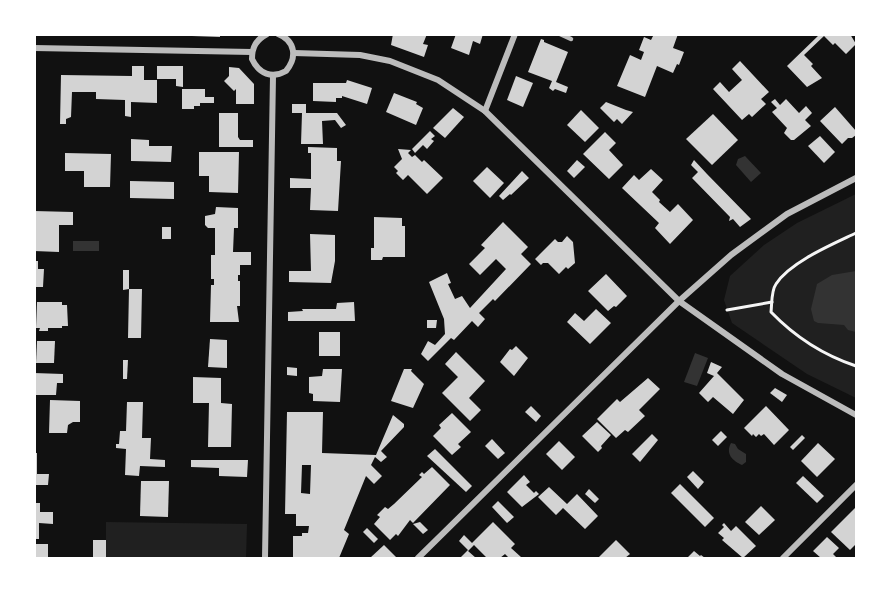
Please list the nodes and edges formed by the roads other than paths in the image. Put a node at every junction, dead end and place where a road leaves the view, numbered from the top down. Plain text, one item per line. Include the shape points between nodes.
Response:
1 (267, 34) edge
2 (279, 34) edge
3 (515, 34) edge
4 (560, 34) edge
5 (571, 39) dead end
6 (34, 48) edge
7 (252, 52) junction
8 (294, 53) junction
9 (273, 76) junction
10 (485, 111) junction
11 (856, 178) edge
12 (679, 302) junction
13 (856, 415) edge
14 (856, 485) edge
15 (265, 558) edge
16 (418, 558) edge
17 (783, 558) edge

1 - 7 street
2 - 8 street via 290,42
3 - 10 street
4 - 5 lane
6 - 7 street
7 - 9 street via 260,71
8 - 9 street via 286,71
8 - 10 street via 360,55 390,61 438,80
9 - 15 street
10 - 12 street
11 - 12 street via 787,214 731,255
12 - 13 street via 782,374
12 - 16 street
14 - 17 street

